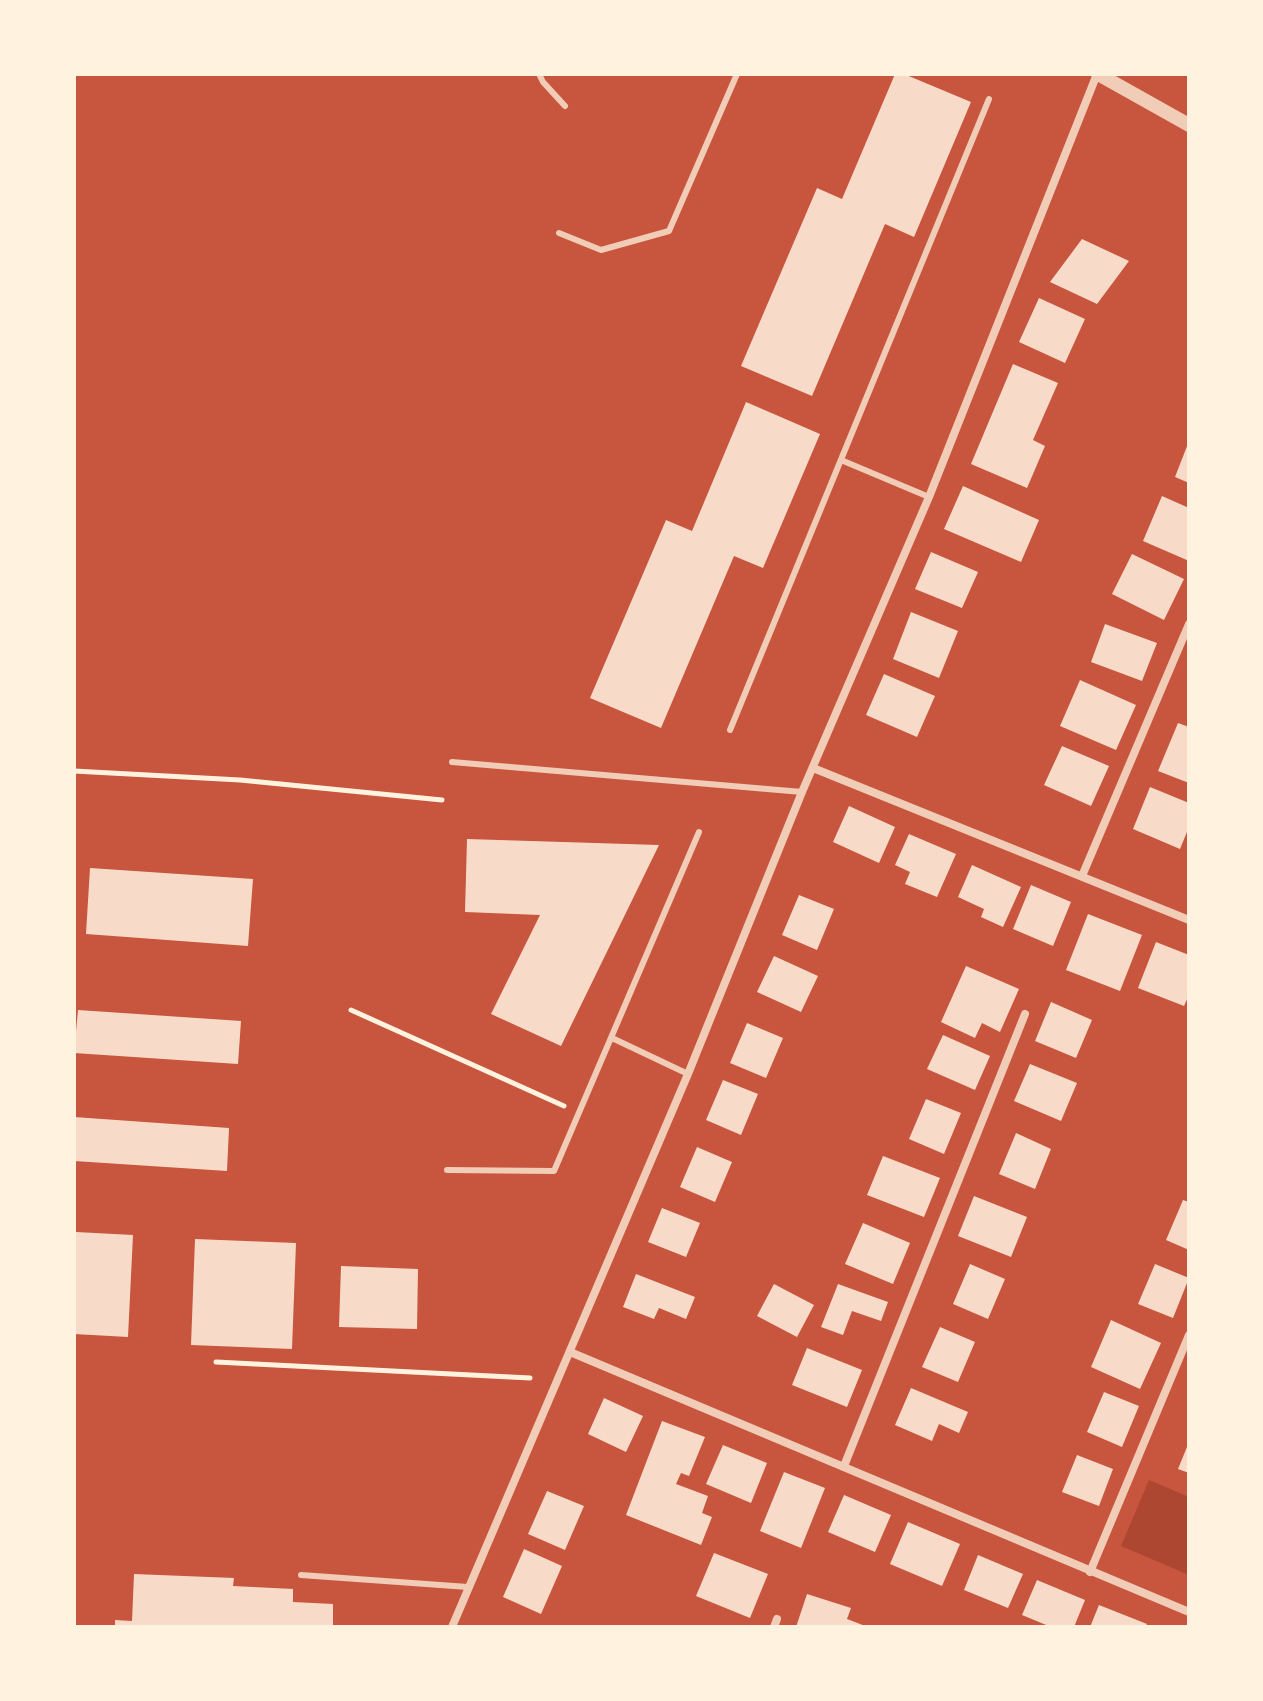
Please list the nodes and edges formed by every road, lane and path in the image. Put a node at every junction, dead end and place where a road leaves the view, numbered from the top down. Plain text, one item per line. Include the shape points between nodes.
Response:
1 (539, 74) edge
2 (737, 74) edge
3 (1097, 74) edge
4 (989, 99) dead end
5 (565, 106) dead end
6 (1189, 125) edge
7 (559, 233) dead end
8 (841, 460) junction
9 (929, 497) junction
10 (1189, 624) edge
11 (730, 730) dead end
12 (452, 762) dead end
13 (813, 768) junction
14 (74, 771) edge
15 (802, 792) junction
16 (442, 800) dead end
17 (699, 832) dead end
18 (1082, 876) junction
19 (1189, 920) edge
20 (351, 1010) dead end
21 (1025, 1014) dead end
22 (612, 1038) junction
23 (688, 1074) junction
24 (579, 1113) junction
25 (447, 1170) dead end
26 (1189, 1335) edge
27 (570, 1352) junction
28 (216, 1362) dead end
29 (530, 1378) dead end
30 (844, 1466) junction
31 (1090, 1572) junction
32 (301, 1575) dead end
33 (468, 1587) junction
34 (1189, 1612) edge
35 (452, 1627) edge

1 - 5 lane
2 - 7 lane via 669,231 601,250
3 - 6 street
3 - 9 street
4 - 8 lane
8 - 9 lane
8 - 11 lane
9 - 13 street
10 - 18 street
12 - 15 lane
13 - 15 street
13 - 18 street
14 - 16 path via 240,780
15 - 23 street
17 - 22 lane
18 - 19 street
20 - 24 path
21 - 30 street
22 - 23 lane
22 - 24 lane
23 - 27 street
24 - 25 lane via 554,1171
26 - 31 street
27 - 30 street
27 - 33 street
28 - 29 path
30 - 31 street
31 - 34 street
32 - 33 lane
33 - 35 street

